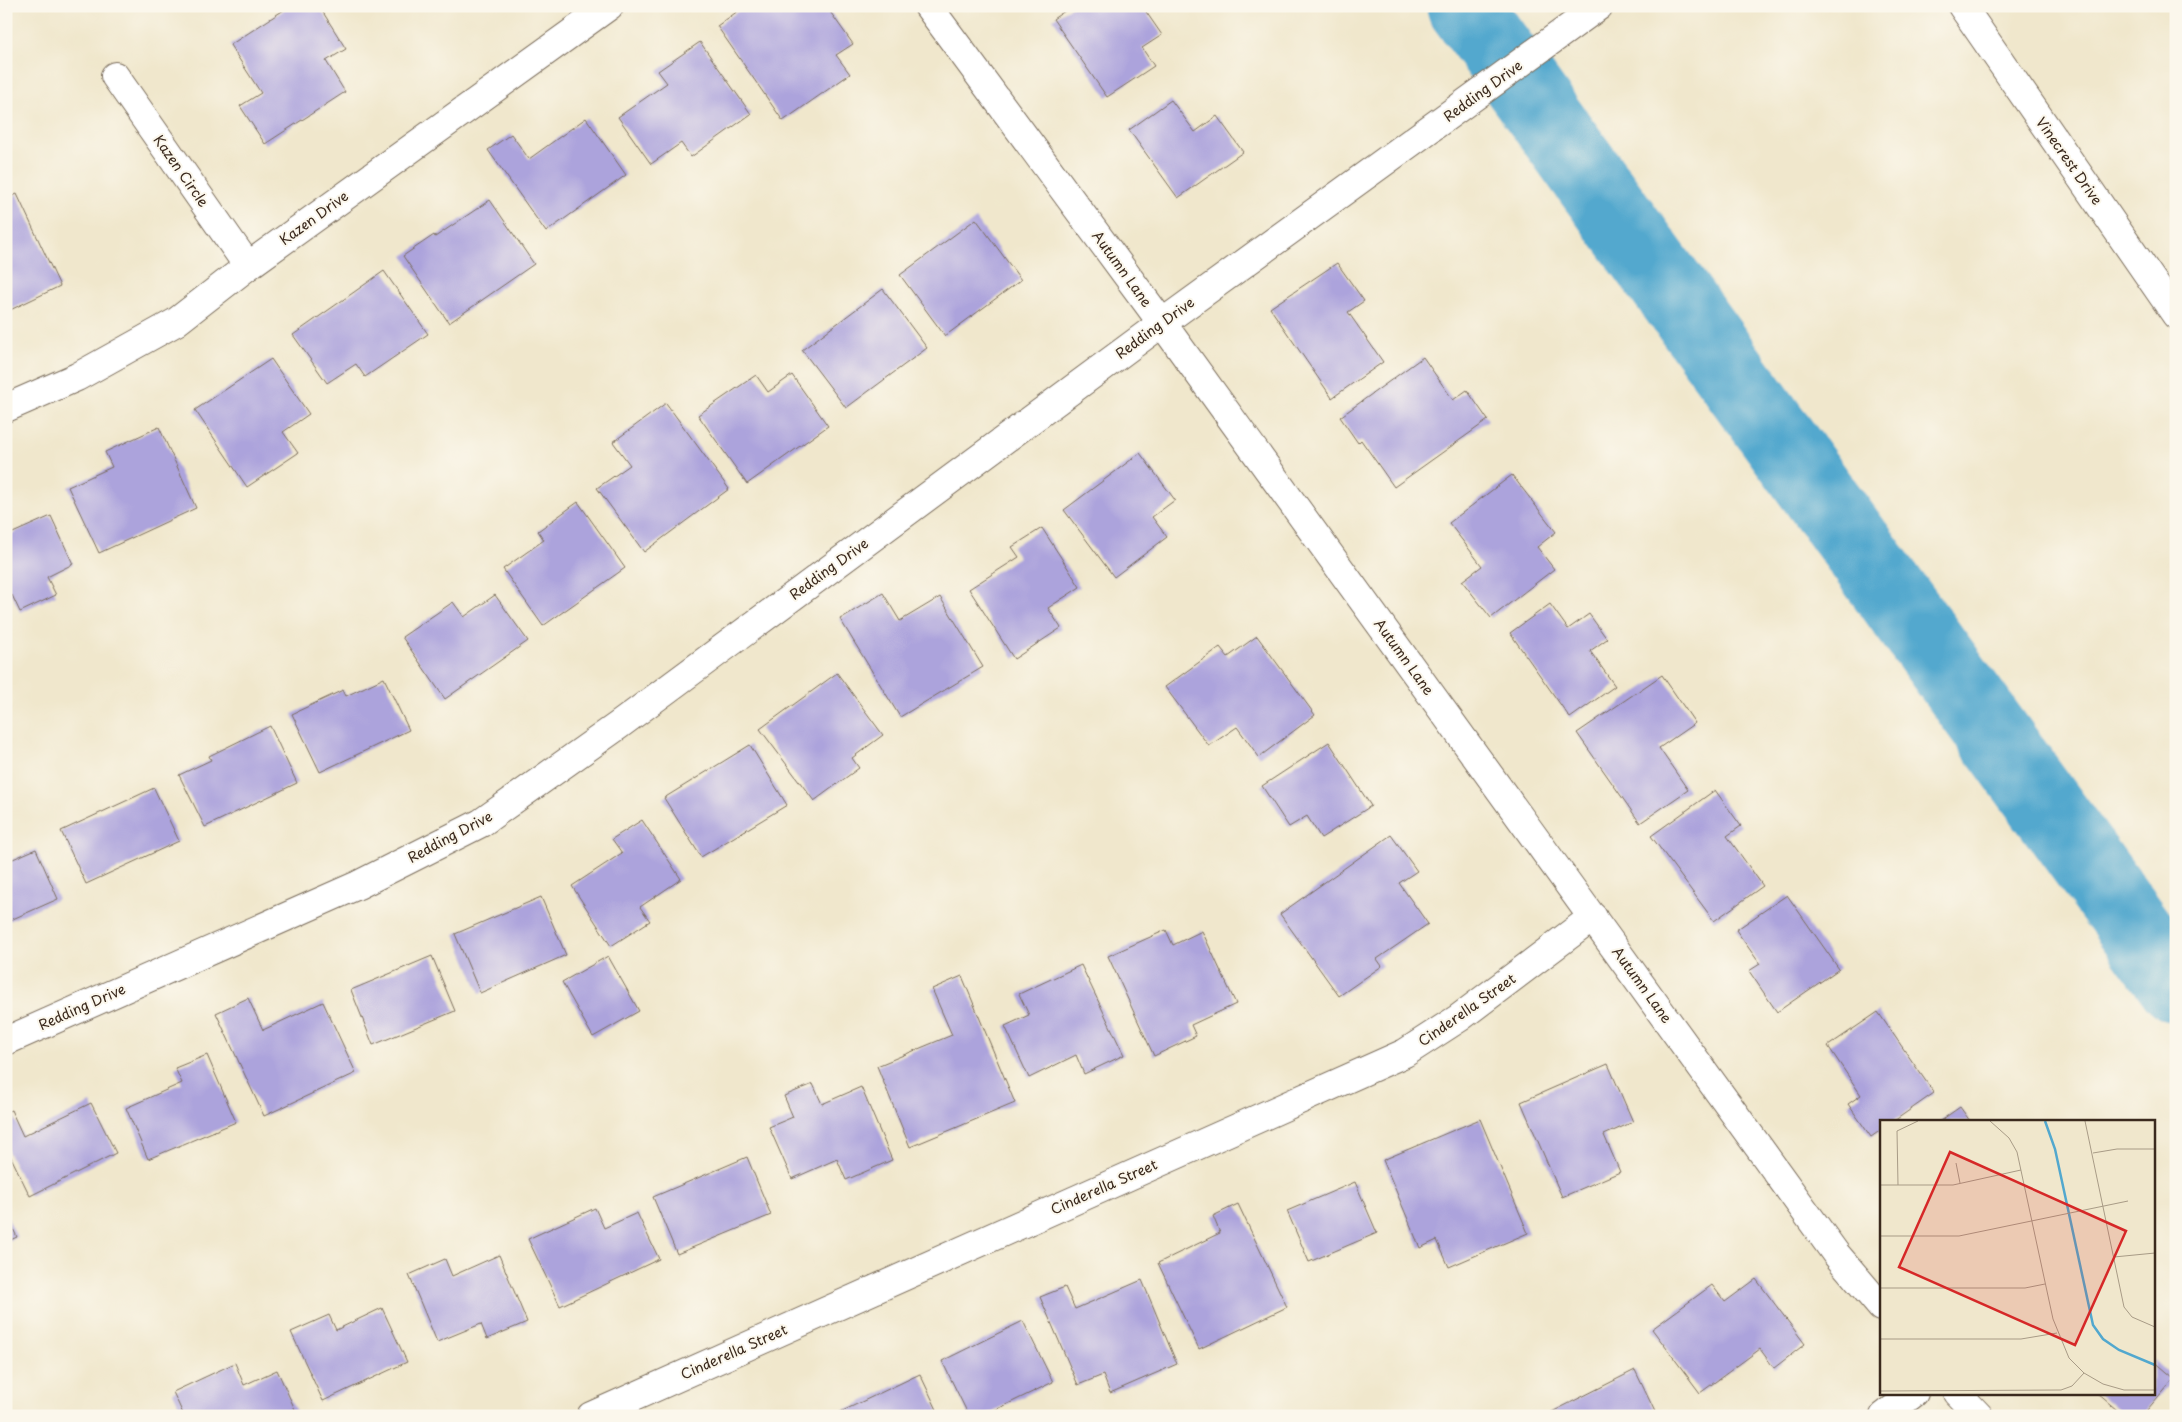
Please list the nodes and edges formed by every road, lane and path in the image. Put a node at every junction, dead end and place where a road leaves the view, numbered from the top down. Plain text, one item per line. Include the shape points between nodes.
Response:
1 (609, 6) edge
2 (928, 6) edge
3 (1599, 6) edge
4 (1962, 6) edge
5 (115, 76) dead end
6 (248, 266) junction
7 (2176, 315) edge
8 (1162, 323) junction
9 (6, 408) edge
10 (1593, 918) junction
11 (6, 1041) edge
12 (1880, 1306) edge
13 (1913, 1394) edge
14 (1958, 1394) edge
15 (591, 1416) edge
16 (1884, 1416) edge
17 (1979, 1416) edge

1 - 6 street, Kazen Drive
2 - 8 street, Autumn Lane
3 - 8 street, Redding Drive
4 - 7 street, Vinecrest Drive
5 - 6 street, Kazen Circle
6 - 9 street, Kazen Drive via 176,322 77,377
8 - 10 street, Autumn Lane
8 - 11 street, Redding Drive via 619,725 481,823 358,885
10 - 12 street, Autumn Lane via 1836,1254
10 - 15 street, Cinderella Street via 1405,1053
13 - 16 street
14 - 17 street

